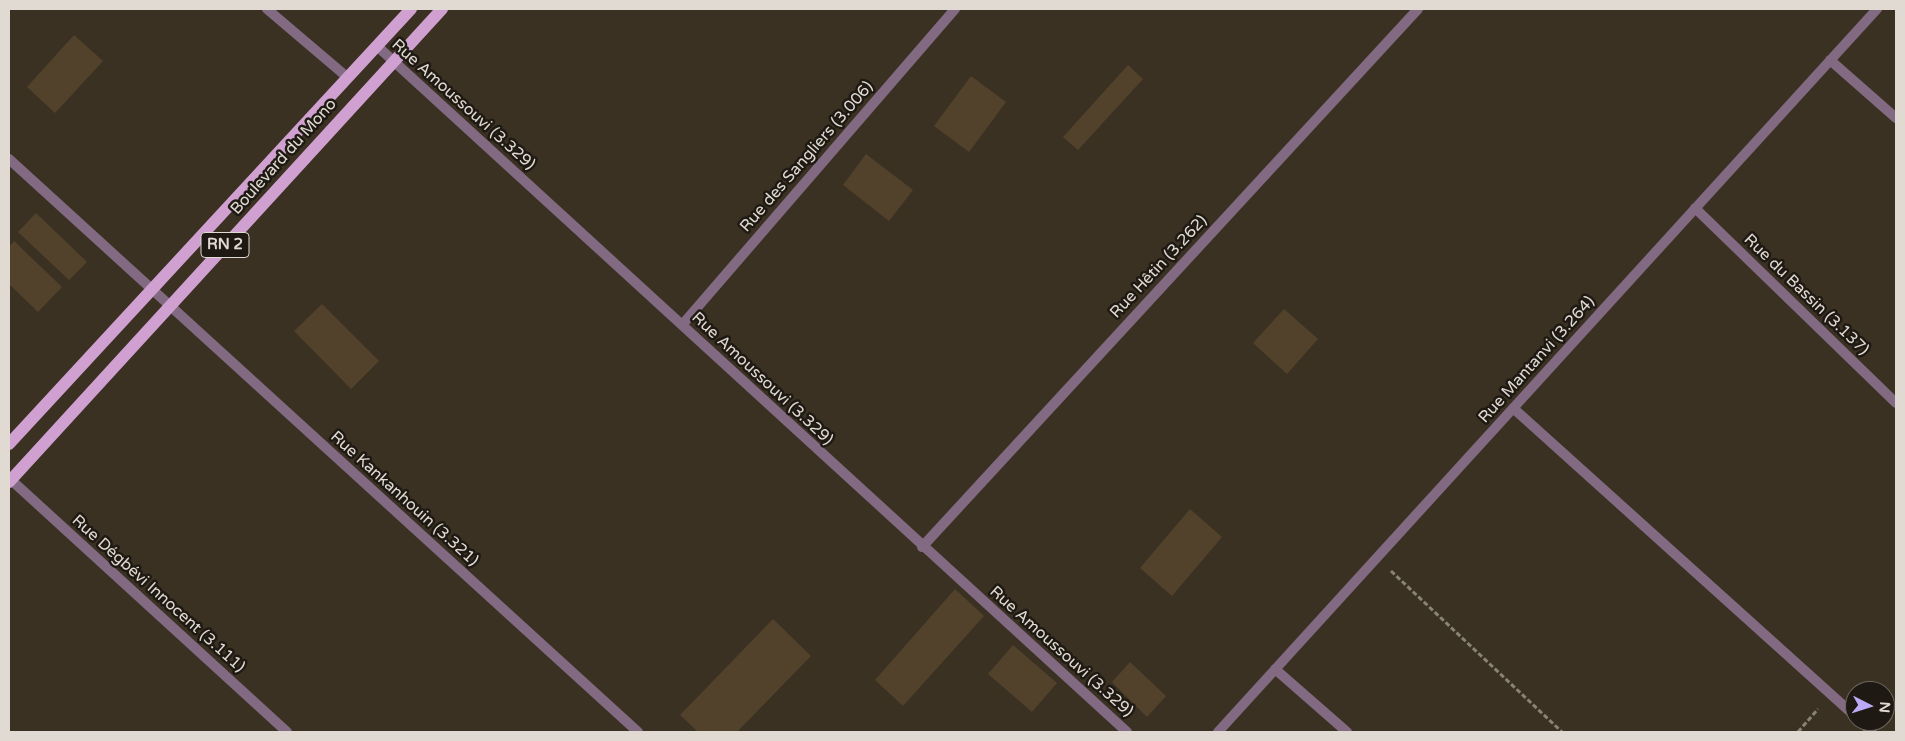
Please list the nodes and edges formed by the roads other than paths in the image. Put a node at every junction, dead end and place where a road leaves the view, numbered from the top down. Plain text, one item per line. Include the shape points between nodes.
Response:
1 (266, 9) edge
2 (411, 9) edge
3 (442, 9) edge
4 (955, 9) edge
5 (1418, 9) edge
6 (1877, 9) edge
7 (377, 46) junction
8 (1830, 60) junction
9 (393, 62) junction
10 (347, 77) junction
11 (1896, 118) edge
12 (9, 159) edge
13 (1695, 208) junction
14 (150, 289) junction
15 (170, 306) junction
16 (682, 325) junction
17 (1896, 402) edge
18 (1513, 408) junction
19 (9, 444) edge
20 (9, 480) edge
21 (922, 547) junction
22 (1275, 670) junction
23 (1845, 706) edge
24 (287, 732) edge
25 (638, 732) edge
26 (1127, 732) edge
27 (1218, 732) edge
28 (1348, 732) edge

1 - 10 street
2 - 7 main road, Boulevard du Mono / RN 2
3 - 9 main road, Boulevard du Mono / RN 2
4 - 16 street, Rue des Sangliers (3.006)
5 - 21 street, Rue Hêtin (3.262)
6 - 8 street, Rue Mantanvi (3.264)
7 - 9 street, Rue Amoussouvi (3.329)
7 - 10 main road, Boulevard du Mono / RN 2
8 - 11 street
8 - 13 street, Rue Mantanvi (3.264)
9 - 15 main road, Boulevard du Mono / RN 2
9 - 16 street, Rue Amoussouvi (3.329)
10 - 14 main road, Boulevard du Mono / RN 2
12 - 14 street, Rue Kankanhouin (3.321)
13 - 17 street, Rue du Bassin (3.137)
13 - 18 street, Rue Mantanvi (3.264)
14 - 15 street, Rue Kankanhouin (3.321)
14 - 19 main road, Boulevard du Mono / RN 2
15 - 20 main road, Boulevard du Mono / RN 2
15 - 25 street, Rue Kankanhouin (3.321)
16 - 21 street, Rue Amoussouvi (3.329)
18 - 22 street, Rue Mantanvi (3.264)
18 - 23 street
20 - 24 street, Rue Dégbévi Innocent (3.111)
21 - 26 street, Rue Amoussouvi (3.329)
22 - 27 street, Rue Mantanvi (3.264)
22 - 28 street

